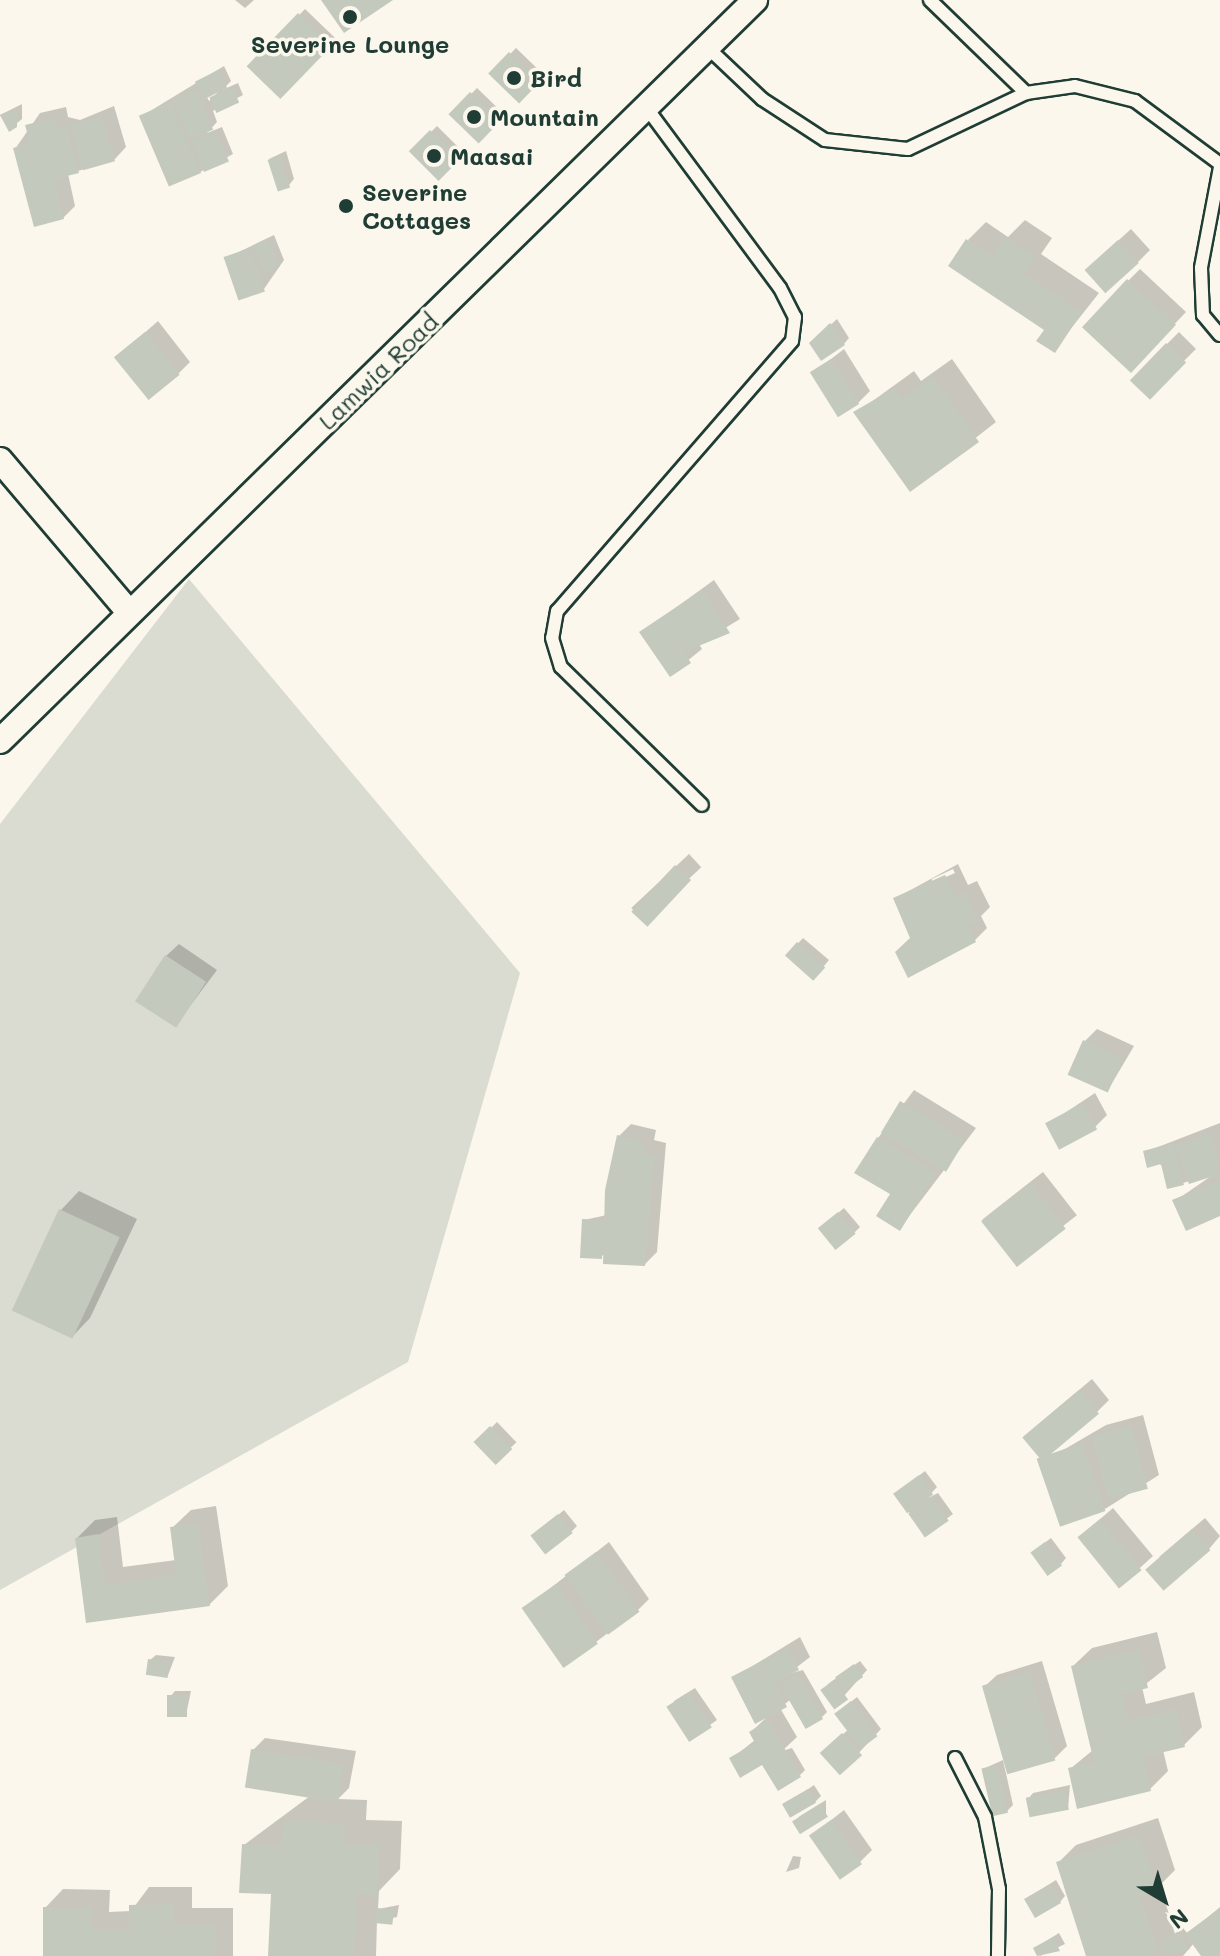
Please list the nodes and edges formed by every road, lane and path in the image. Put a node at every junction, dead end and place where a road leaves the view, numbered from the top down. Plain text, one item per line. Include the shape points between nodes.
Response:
1 (755, 0) edge
2 (930, 0) edge
3 (707, 47) junction
4 (1026, 93) junction
5 (646, 107) junction
6 (1220, 166) edge
7 (1220, 335) edge
8 (0, 460) edge
9 (129, 612) junction
10 (0, 741) edge
11 (702, 805) dead end
12 (955, 1758) dead end
13 (998, 1956) edge

1 - 3 street, Lamwia Road
2 - 4 lane
3 - 4 lane via 762,99 825,140 908,149
3 - 5 street, Lamwia Road
4 - 6 lane via 1075,86 1135,101
5 - 9 street, Lamwia Road
5 - 11 lane via 780,288 795,317 792,341 557,611 552,638 561,667
6 - 7 lane via 1201,268 1203,315
8 - 9 street
9 - 10 street, Lamwia Road
12 - 13 lane via 985,1817 999,1889

